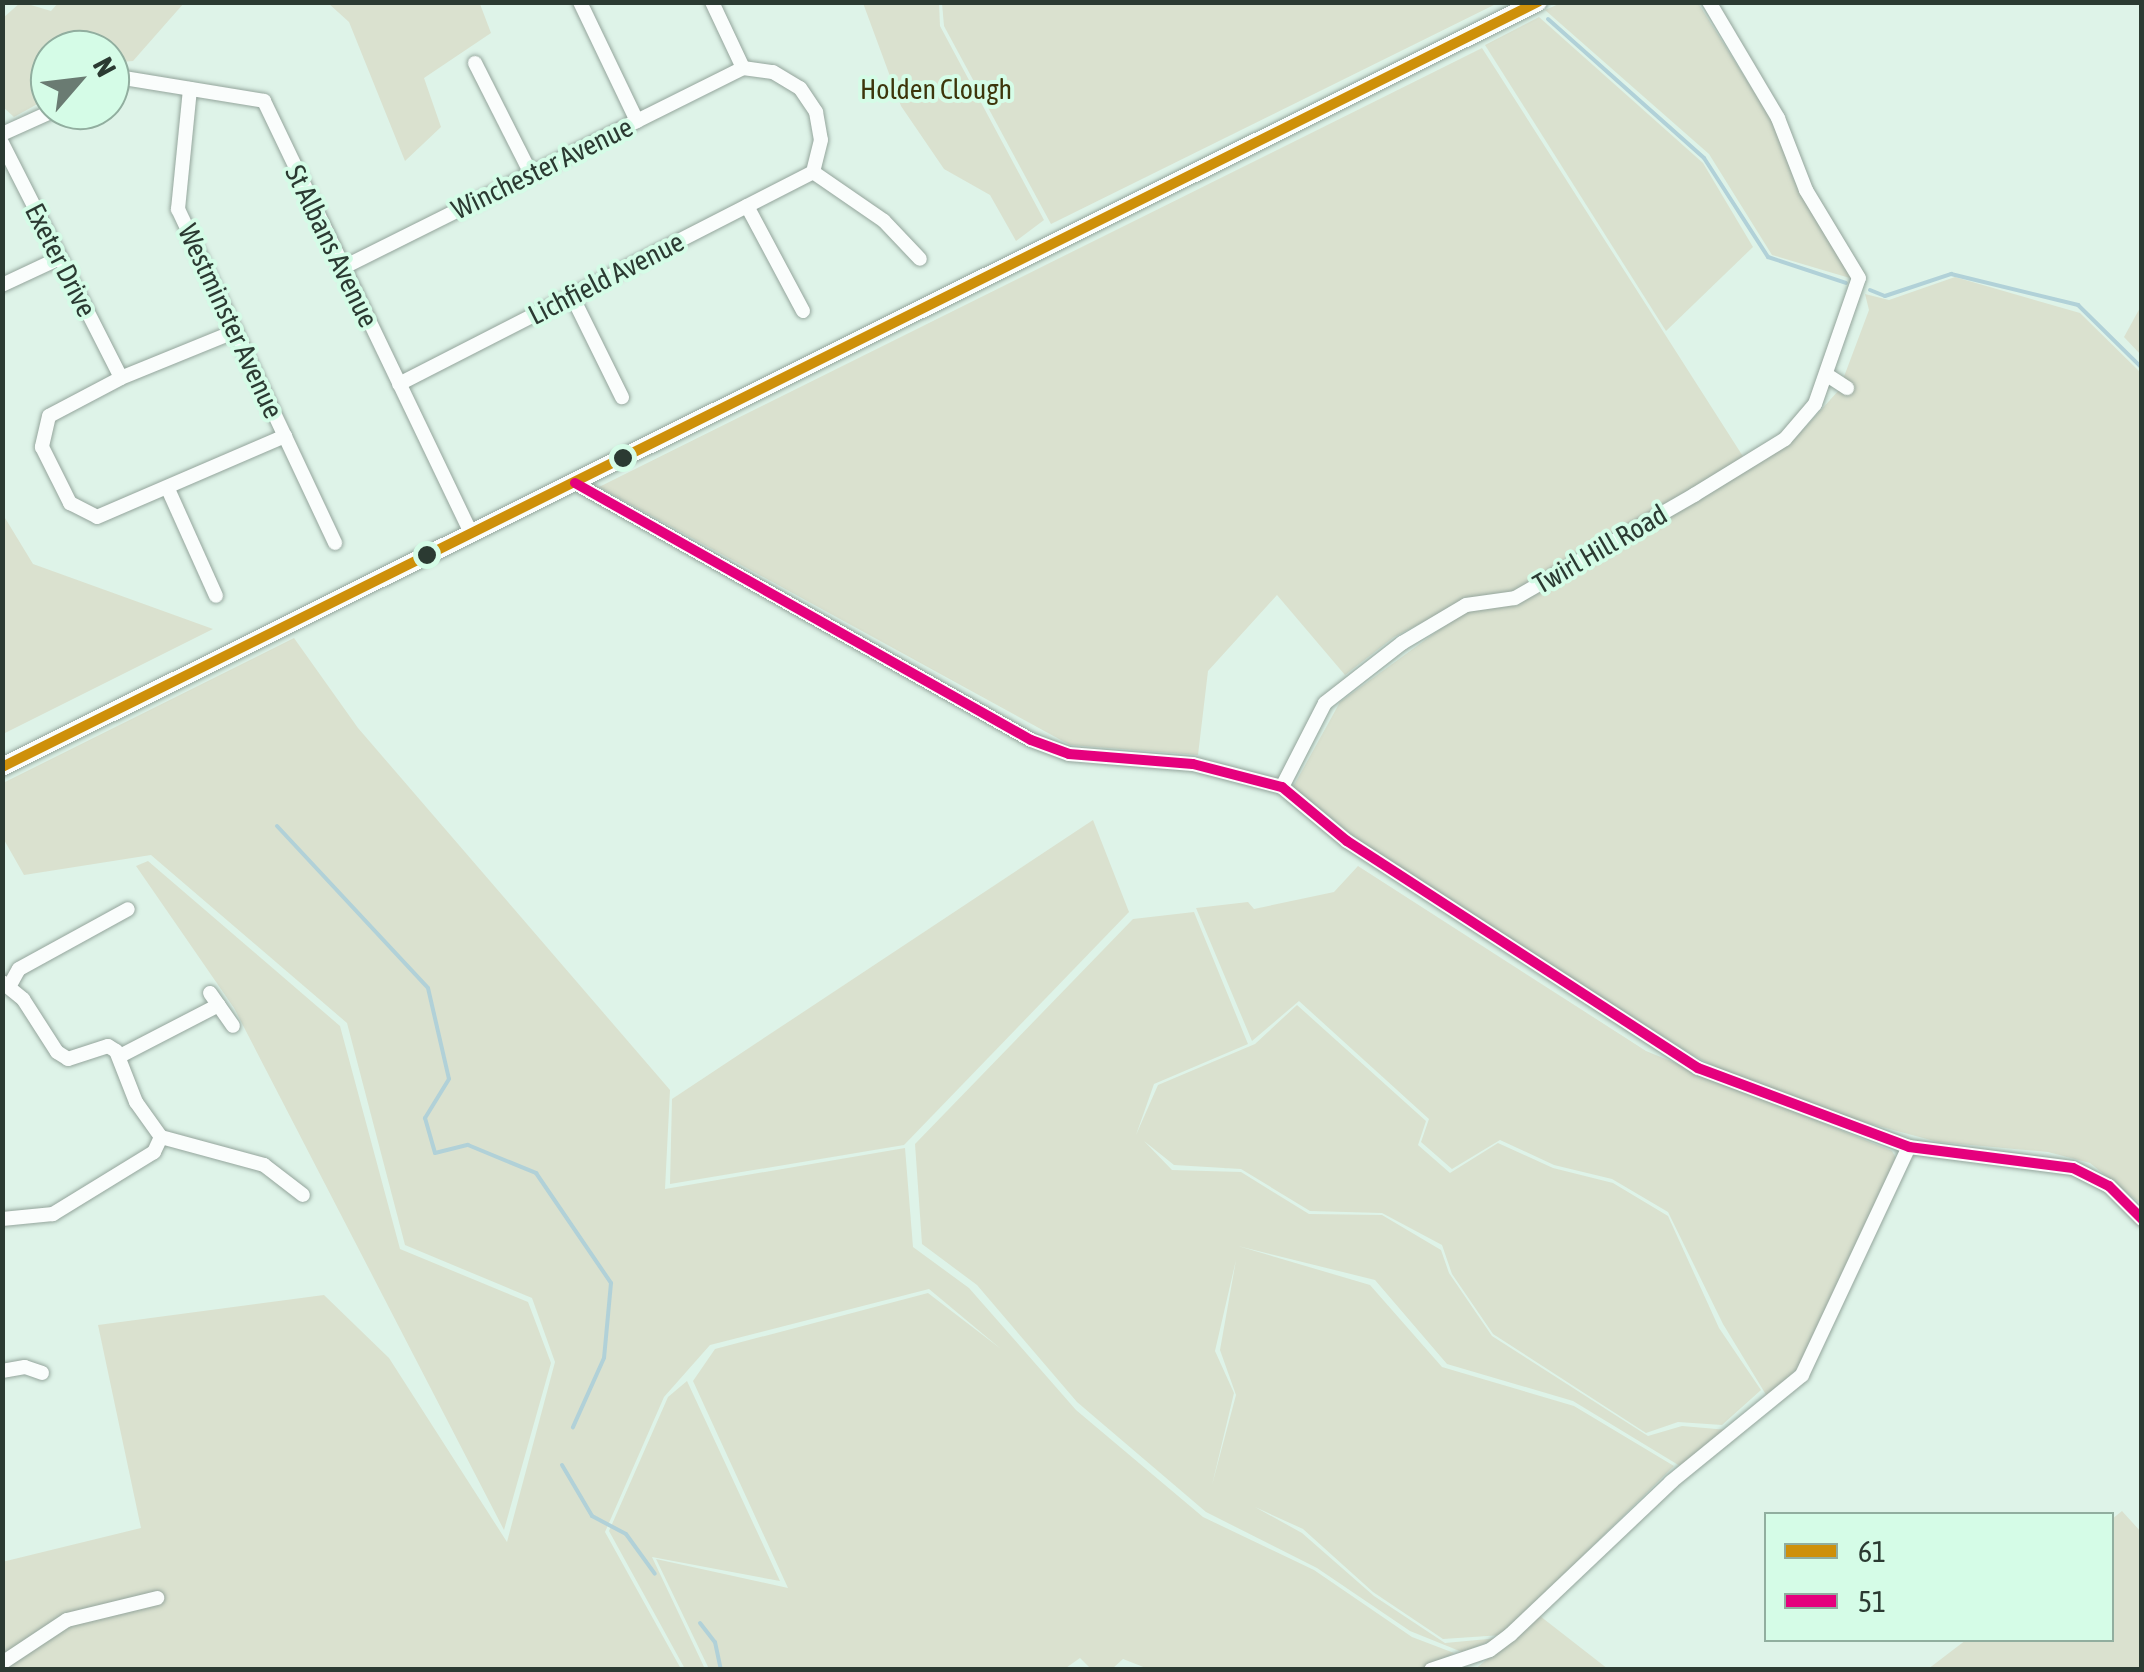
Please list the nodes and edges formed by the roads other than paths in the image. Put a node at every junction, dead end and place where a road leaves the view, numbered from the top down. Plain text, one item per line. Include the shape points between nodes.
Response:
1 (580, 2) edge
2 (712, 2) edge
3 (1538, 2) edge
4 (1708, 2) edge
5 (475, 63) dead end
6 (743, 68) junction
7 (130, 79) edge
8 (190, 89) junction
9 (30, 121) edge
10 (637, 122) junction
11 (2, 134) edge
12 (2, 143) edge
13 (813, 172) junction
14 (530, 174) junction
15 (747, 206) junction
16 (60, 258) junction
17 (920, 259) dead end
18 (342, 268) junction
19 (2, 285) edge
20 (572, 296) junction
21 (803, 311) dead end
22 (236, 331) junction
23 (1828, 374) junction
24 (121, 378) junction
25 (399, 384) junction
26 (1848, 388) dead end
27 (622, 397) dead end
28 (286, 436) junction
29 (575, 483) junction
30 (168, 488) junction
31 (470, 531) junction
32 (335, 542) dead end
33 (216, 596) dead end
34 (2, 767) edge
35 (1282, 787) junction
36 (128, 909) dead end
37 (6, 983) edge
38 (233, 1026) dead end
39 (120, 1056) junction
40 (161, 1137) junction
41 (1910, 1147) junction
42 (302, 1195) dead end
43 (2, 1219) edge
44 (2142, 1219) edge
45 (2, 1371) edge
46 (42, 1374) dead end
47 (157, 1598) dead end
48 (2, 1663) edge
49 (1431, 1670) edge

1 - 10 street
2 - 6 street
3 - 29 main road
4 - 23 street, Twirl Hill Road via 1778,118 1806,190 1859,278
5 - 14 street
6 - 10 street, Winchester Avenue
6 - 13 street via 774,72 800,88 816,112 821,140
7 - 8 street, St Albans Avenue
8 - 18 street, St Albans Avenue via 264,101
8 - 22 street, Westminster Avenue via 178,209
9 - 11 street
10 - 14 street, Winchester Avenue
12 - 16 street, Exeter Drive
13 - 15 street, Lichfield Avenue
13 - 17 street via 884,220
14 - 18 street, Winchester Avenue
15 - 20 street, Lichfield Avenue
15 - 21 street
16 - 19 street
16 - 24 street, Exeter Drive
18 - 25 street, St Albans Avenue
20 - 25 street, Lichfield Avenue
20 - 27 street
22 - 24 street
22 - 28 street, Westminster Avenue
23 - 26 street
23 - 35 street, Twirl Hill Road via 1815,404 1785,438 1515,598 1466,604 1402,643 1325,703
24 - 30 street via 49,416 42,447 70,503 83,514 97,517
25 - 31 street, St Albans Avenue
28 - 30 street
28 - 32 street, Westminster Avenue
29 - 31 main road
29 - 35 street via 1030,740 1068,754 1193,764
30 - 33 street
31 - 34 main road
35 - 41 street via 1347,841 1698,1068
36 - 37 street
37 - 39 street via 57,1052 68,1059 108,1046
38 - 39 street via 214,999
39 - 40 street via 136,1102
40 - 42 street via 264,1164
40 - 43 street via 154,1152 53,1214
41 - 44 street via 2073,1168 2109,1186
41 - 49 street via 1802,1375 1672,1482 1511,1634 1469,1659
45 - 46 street via 25,1367
47 - 48 street via 67,1620

